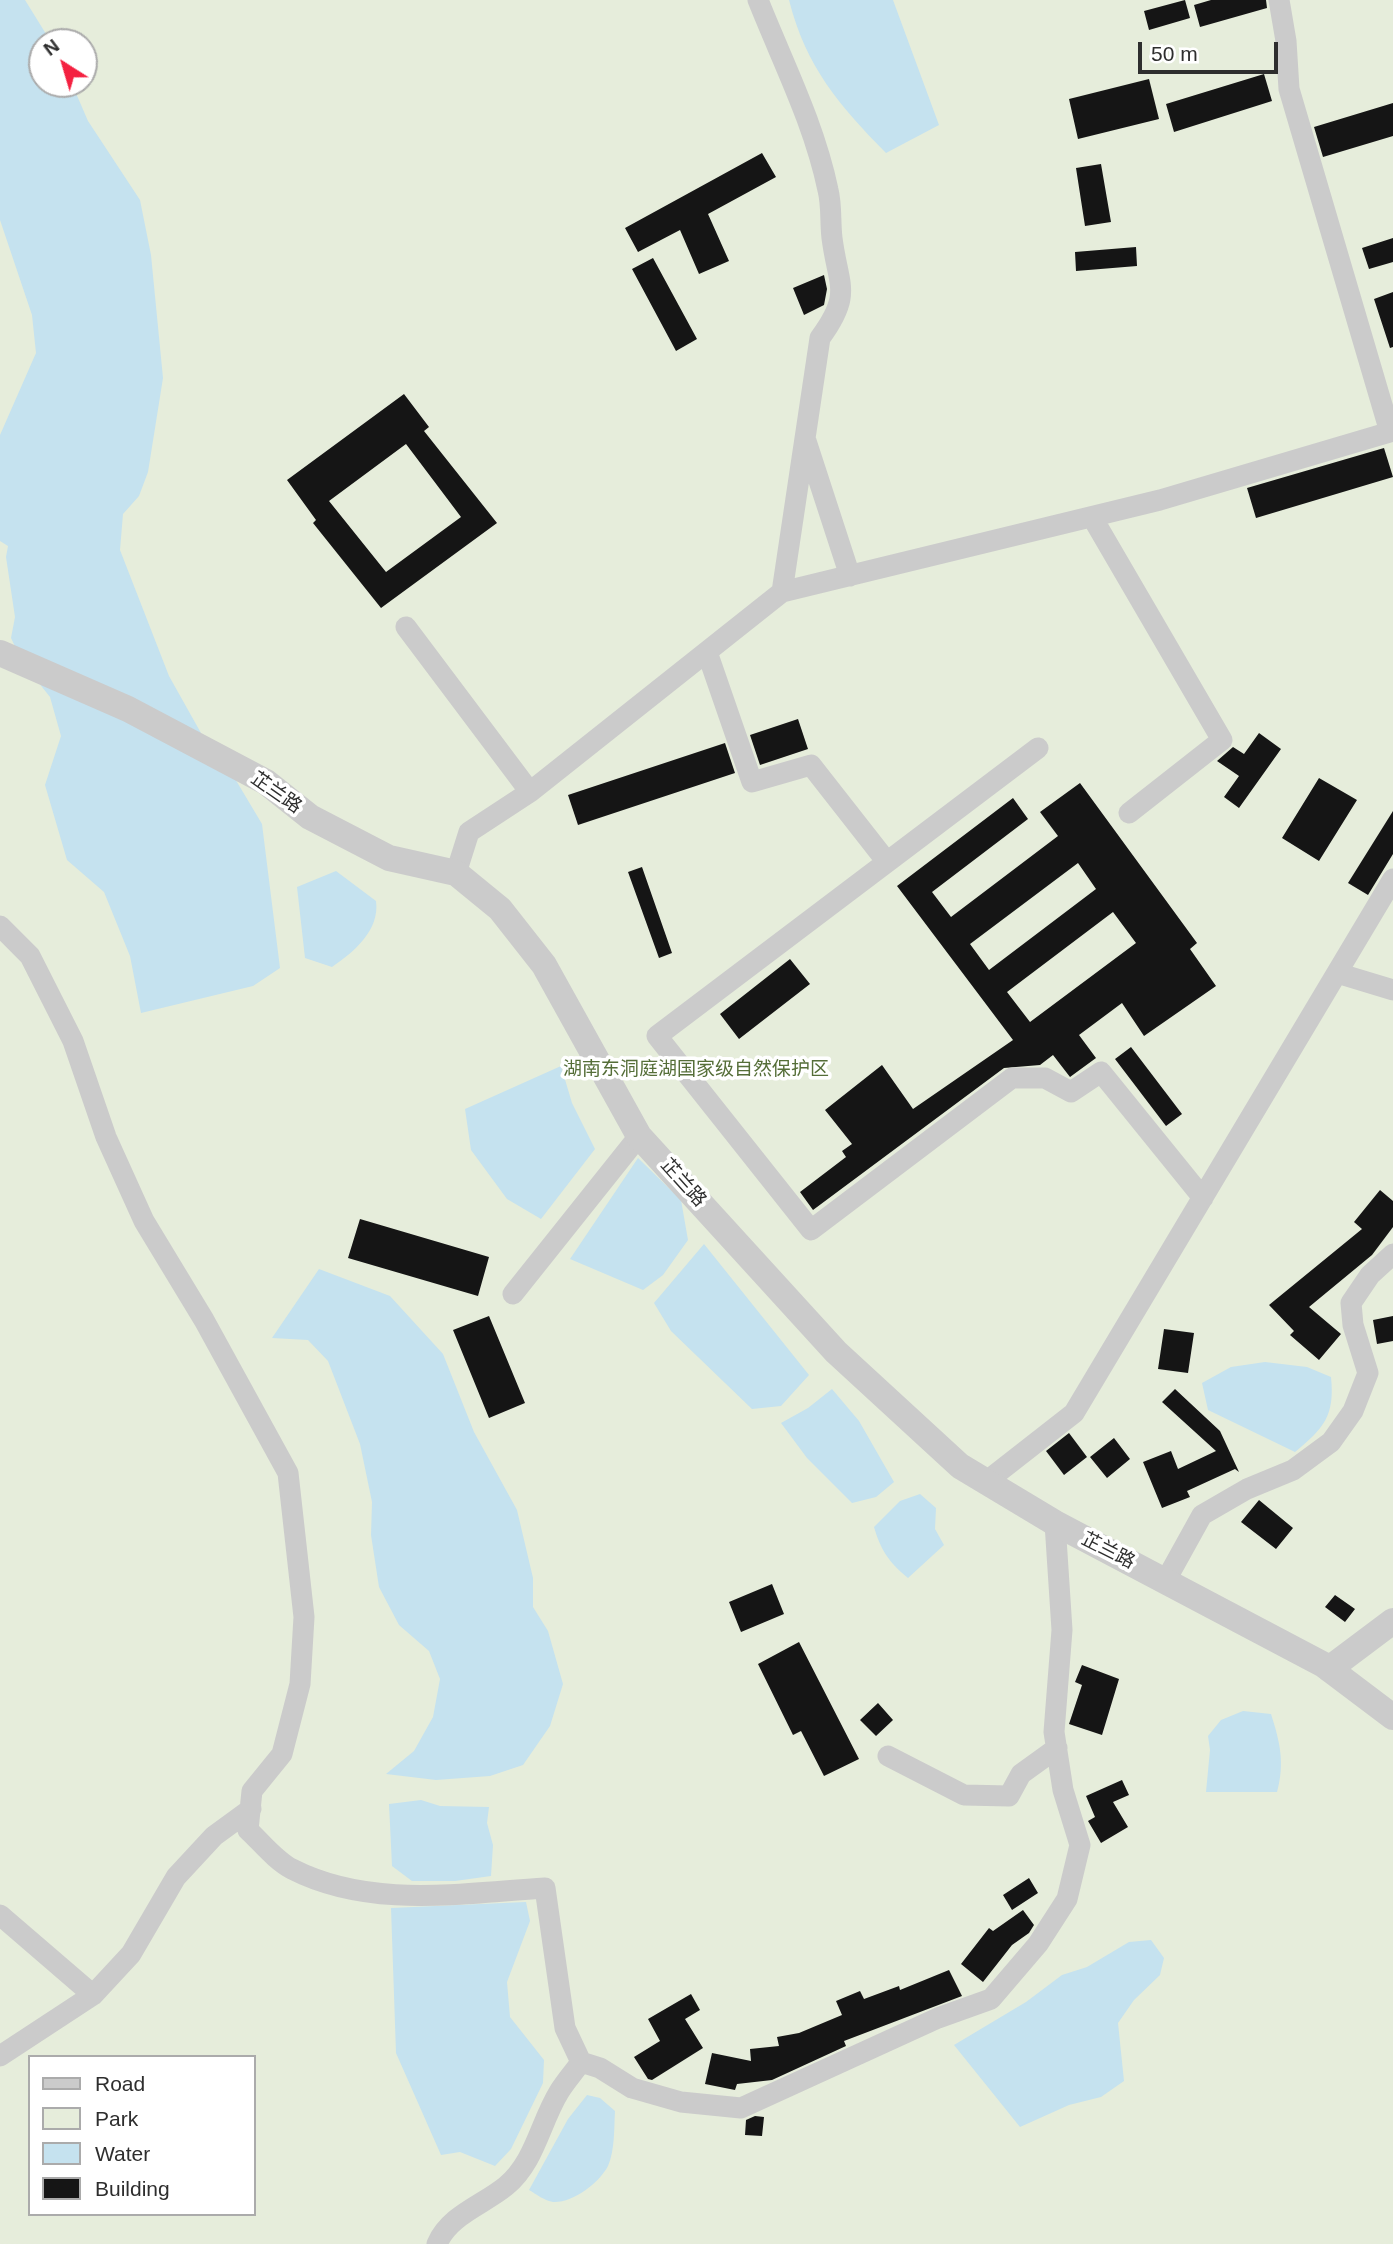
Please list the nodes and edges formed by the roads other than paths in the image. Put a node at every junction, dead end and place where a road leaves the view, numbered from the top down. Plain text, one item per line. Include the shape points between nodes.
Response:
1 (758, 0) edge
2 (1279, 0) edge
3 (1391, 428) edge
4 (805, 438) junction
5 (1092, 517) junction
6 (850, 576) junction
7 (782, 592) junction
8 (406, 627) dead end
9 (707, 652) junction
10 (0, 653) edge
11 (1038, 748) dead end
12 (530, 792) junction
13 (1129, 813) dead end
14 (887, 862) junction
15 (456, 873) junction
16 (1393, 879) edge
17 (0, 926) edge
18 (1337, 973) junction
19 (1393, 990) edge
20 (639, 1136) junction
21 (1203, 1198) junction
22 (1393, 1254) edge
23 (513, 1294) dead end
24 (987, 1481) junction
25 (1055, 1523) junction
26 (1166, 1580) junction
27 (1393, 1622) edge
28 (1329, 1669) junction
29 (1393, 1717) edge
30 (1056, 1748) junction
31 (888, 1756) dead end
32 (251, 1809) junction
33 (0, 1915) edge
34 (93, 1995) junction
35 (0, 2056) edge
36 (581, 2062) junction
37 (437, 2244) edge

1 - 4 street via 806,112 829,192 832,240 843,286 835,318 820,338
2 - 3 street via 1289,89
3 - 5 street
4 - 6 street
4 - 7 street
5 - 6 street
5 - 13 street via 1222,740
6 - 7 street
7 - 9 street
8 - 12 street
9 - 12 street
9 - 14 street via 752,782 811,765
10 - 15 street, 芷兰路 via 128,709 254,776 310,817 389,858
11 - 14 street
12 - 15 street via 469,832
14 - 21 street via 657,1037 811,1230 1012,1078 1045,1079 1071,1092 1101,1072
15 - 20 street, 芷兰路 via 500,909 544,965
16 - 18 street
17 - 32 street via 30,956 74,1041 106,1138 144,1221 211,1331 288,1473 304,1617 300,1684 282,1754 253,1791
18 - 19 street
18 - 21 street
20 - 23 street
20 - 24 street, 芷兰路 via 836,1352 960,1466
21 - 24 street via 1074,1413
22 - 26 street via 1370,1275 1351,1303 1367,1373 1353,1411 1331,1442 1293,1470 1247,1489 1202,1516
24 - 25 street, 芷兰路
25 - 26 street, 芷兰路
25 - 30 street via 1062,1630
26 - 28 street, 芷兰路
27 - 28 street
28 - 29 street, 芷兰路
30 - 31 street via 1021,1774 1009,1796 964,1796
30 - 36 street via 1080,1845 1067,1899 1038,1944 991,1999 938,2018 741,2108 681,2102 632,2088
32 - 34 street via 214,1836 176,1877 131,1954
32 - 36 street via 248,1830 290,1868 362,1894 545,1888 565,2028
33 - 34 street
34 - 35 street
36 - 37 street via 558,2093 528,2161 507,2186 441,2233

